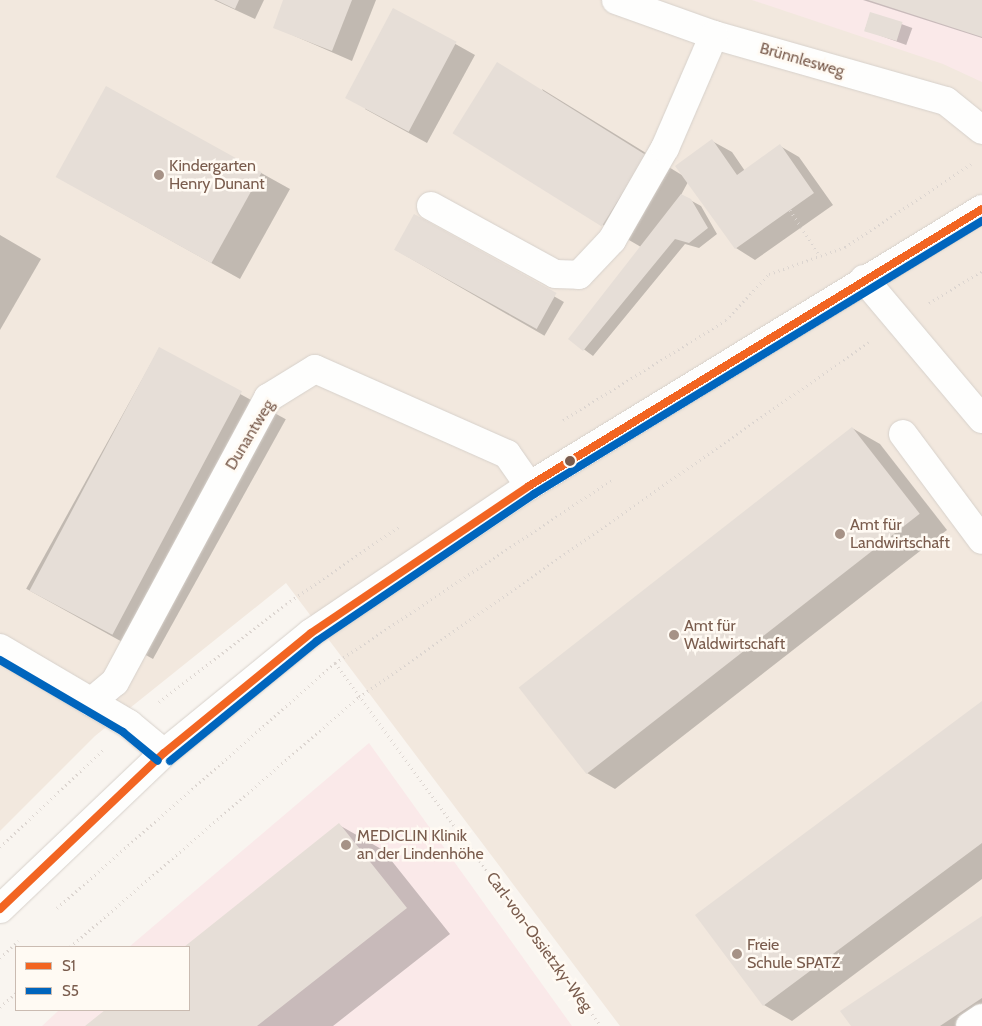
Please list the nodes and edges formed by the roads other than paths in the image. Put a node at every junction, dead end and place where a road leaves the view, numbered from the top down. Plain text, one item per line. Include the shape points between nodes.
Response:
1 (616, 0) edge
2 (714, 35) junction
3 (982, 130) edge
4 (431, 206) dead end
5 (982, 209) edge
6 (864, 279) junction
7 (982, 419) edge
8 (903, 434) dead end
9 (528, 486) junction
10 (982, 540) edge
11 (0, 648) edge
12 (91, 702) junction
13 (164, 753) junction
14 (0, 909) edge
15 (982, 1018) edge
16 (970, 1026) edge

1 - 2 street, Brünnlesweg
2 - 3 street, Brünnlesweg via 946,101
2 - 4 street via 665,148 612,240 579,275 555,274
5 - 6 street
6 - 7 street
6 - 9 street
8 - 10 street
9 - 12 street, Dunantweg via 508,454 315,369 268,398 114,682
9 - 13 street via 310,633
11 - 12 street
12 - 13 street
13 - 14 street
15 - 16 street

